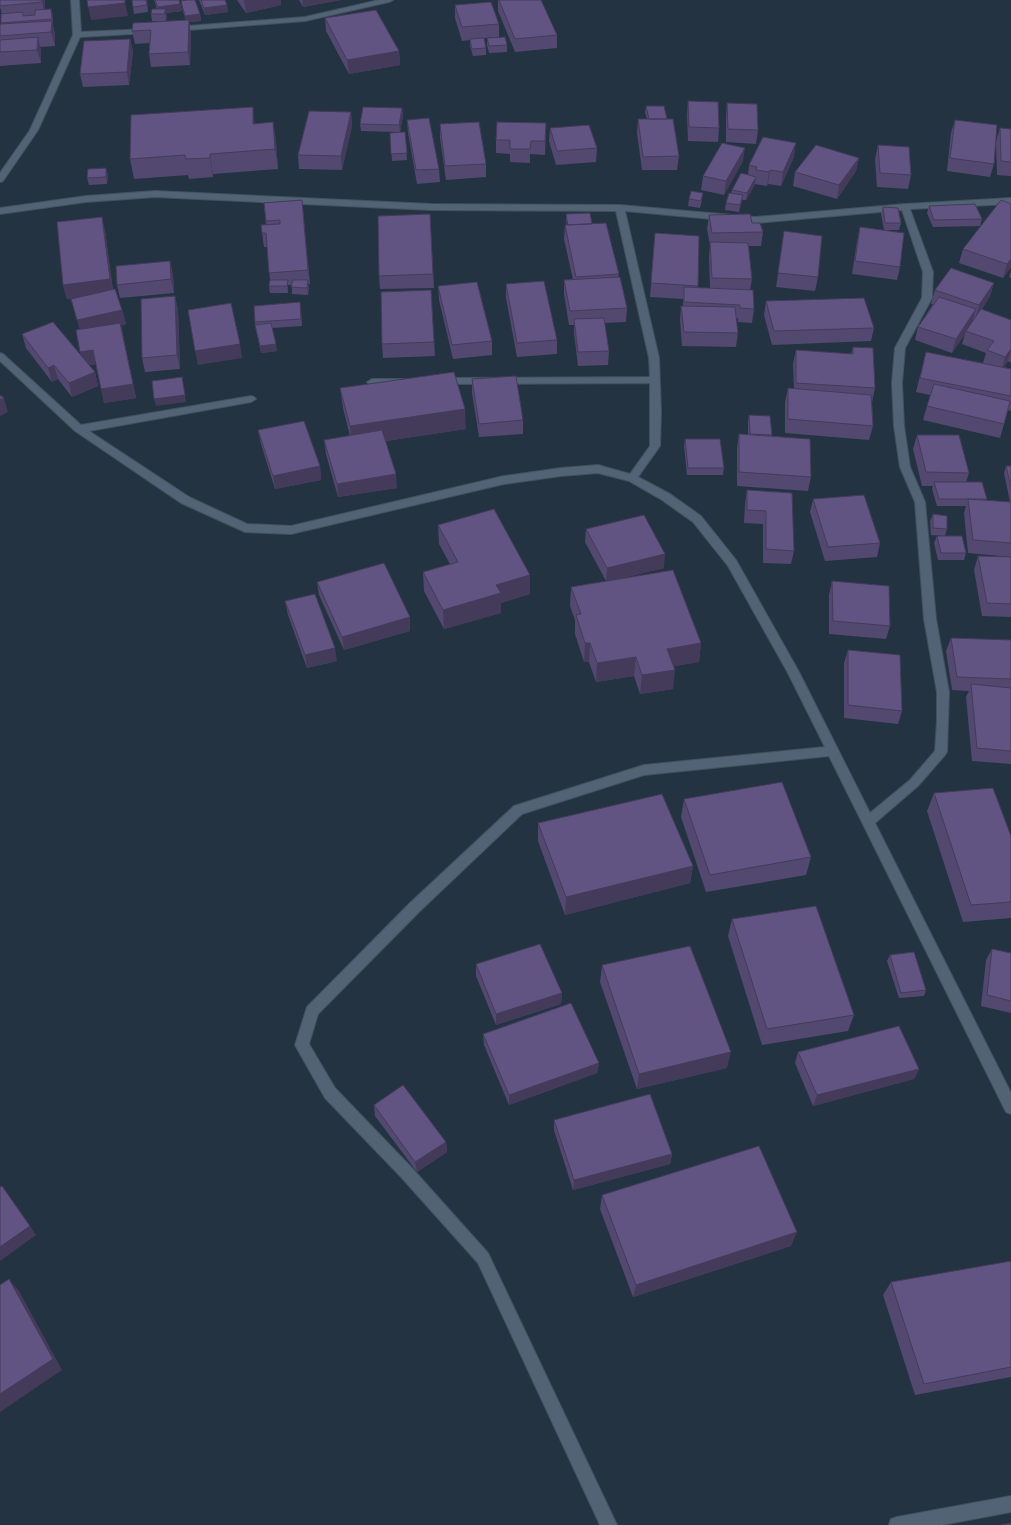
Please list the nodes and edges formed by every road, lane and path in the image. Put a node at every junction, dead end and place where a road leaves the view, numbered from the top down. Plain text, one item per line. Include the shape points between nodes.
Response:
1 (75, 0) edge
2 (389, 0) edge
3 (169, 30) edge
4 (154, 31) edge
5 (77, 35) junction
6 (0, 179) edge
7 (1011, 201) edge
8 (905, 207) junction
9 (620, 208) junction
10 (0, 211) edge
11 (0, 356) edge
12 (655, 380) junction
13 (372, 382) edge
14 (411, 382) edge
15 (427, 382) edge
16 (251, 399) dead end
17 (79, 429) junction
18 (632, 478) junction
19 (833, 751) junction
20 (868, 822) junction
21 (1011, 1108) edge
22 (1011, 1504) edge
23 (610, 1525) edge
24 (897, 1525) edge

1 - 5 street
2 - 3 street via 305,19
4 - 5 street
5 - 6 street via 34,130
7 - 8 street
8 - 9 street via 755,220
8 - 20 street via 928,272 927,298 900,348 899,426 905,466 920,502 930,619 943,692 944,721 941,752 914,782
9 - 10 street via 431,207 155,194 86,199
9 - 12 street via 654,358
11 - 17 street
12 - 15 street
12 - 18 street via 655,446
13 - 14 street
16 - 17 street
17 - 18 street via 185,500 245,528 291,530 504,480 561,472 598,469
18 - 19 street via 697,518 732,563 793,672
19 - 20 street
19 - 23 street via 644,770 518,810 415,907 312,1011 302,1045 330,1093 406,1172 483,1258
20 - 21 street
22 - 24 street

